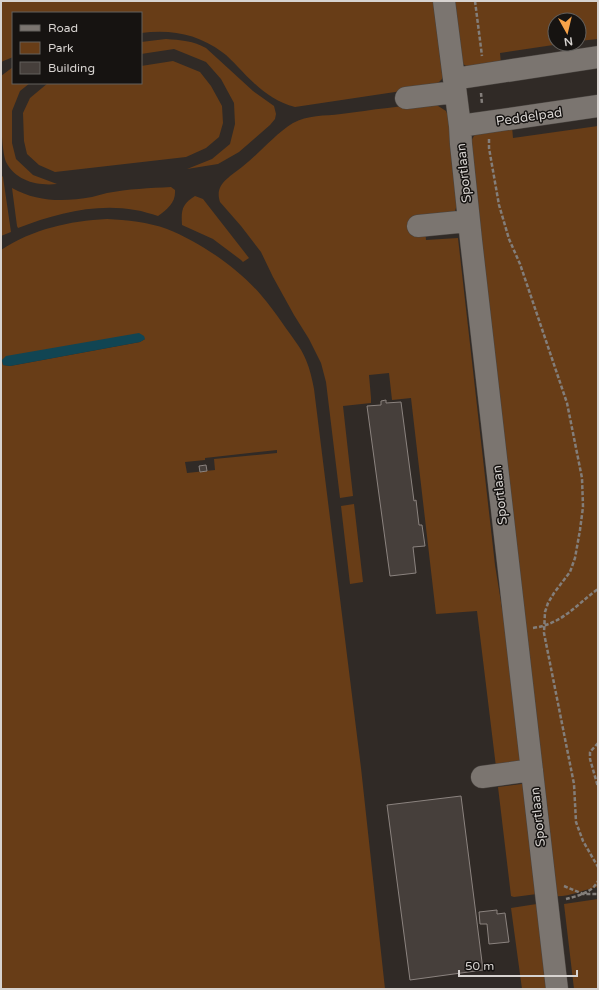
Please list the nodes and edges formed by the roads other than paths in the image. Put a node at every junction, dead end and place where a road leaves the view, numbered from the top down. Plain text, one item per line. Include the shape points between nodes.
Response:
1 (444, 1) edge
2 (598, 57) edge
3 (454, 85) junction
4 (406, 98) dead end
5 (598, 106) edge
6 (460, 126) junction
7 (469, 221) junction
8 (418, 226) dead end
9 (532, 770) junction
10 (482, 777) dead end
11 (557, 989) edge

1 - 3 street, Sportlaan
2 - 3 street
3 - 4 street
3 - 6 street, Sportlaan
5 - 6 street, Peddelpad
6 - 7 street, Sportlaan
7 - 8 street
7 - 9 street, Sportlaan
9 - 10 street
9 - 11 street, Sportlaan via 549,898

